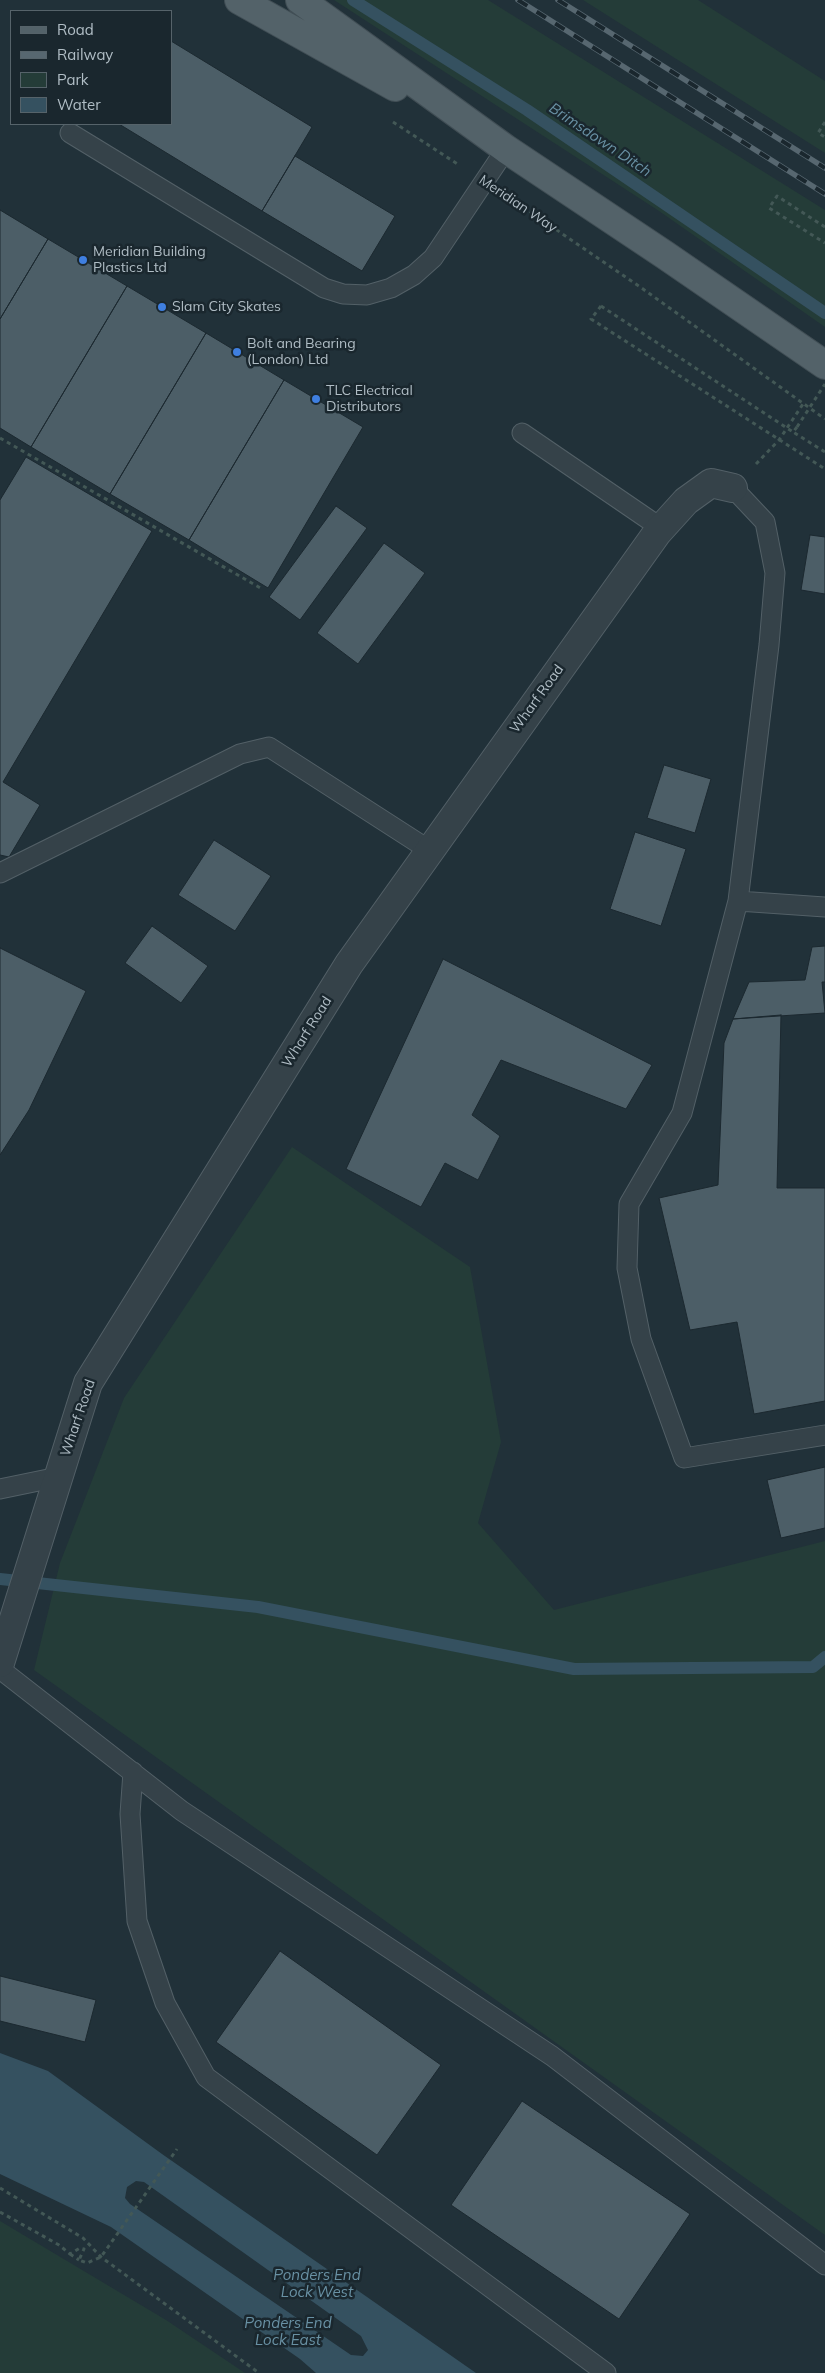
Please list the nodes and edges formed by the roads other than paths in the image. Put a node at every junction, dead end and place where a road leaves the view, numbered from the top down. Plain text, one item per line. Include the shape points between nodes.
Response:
1 (239, 0) edge
2 (300, 0) edge
3 (70, 133) dead end
4 (506, 149) junction
5 (825, 365) edge
6 (522, 433) dead end
7 (734, 488) joint
8 (661, 528) junction
9 (429, 850) junction
10 (0, 873) edge
11 (738, 901) junction
12 (825, 907) edge
13 (825, 1435) edge
14 (58, 1477) junction
15 (0, 1490) edge
16 (0, 1662) edge
17 (0, 1669) edge
18 (133, 1772) junction
19 (825, 2265) edge
20 (606, 2373) edge

1 - 4 main road
2 - 4 main road
3 - 4 lane via 324,288 343,294 367,295 391,288 414,275 433,258
4 - 5 main road
6 - 8 lane
7 - 8 street, Wharf Road via 711,484 686,501
7 - 11 lane via 765,522 774,573 769,645
8 - 9 street, Wharf Road
9 - 10 lane via 269,747 240,754
9 - 14 street, Wharf Road via 349,964 88,1382
11 - 12 lane
11 - 13 lane via 682,1113 629,1204 627,1268 641,1339 684,1458
14 - 15 lane
14 - 16 street, Wharf Road
17 - 18 lane
18 - 19 lane via 182,1811 552,2056
18 - 20 lane via 130,1814 137,1921 165,2003 206,2077

